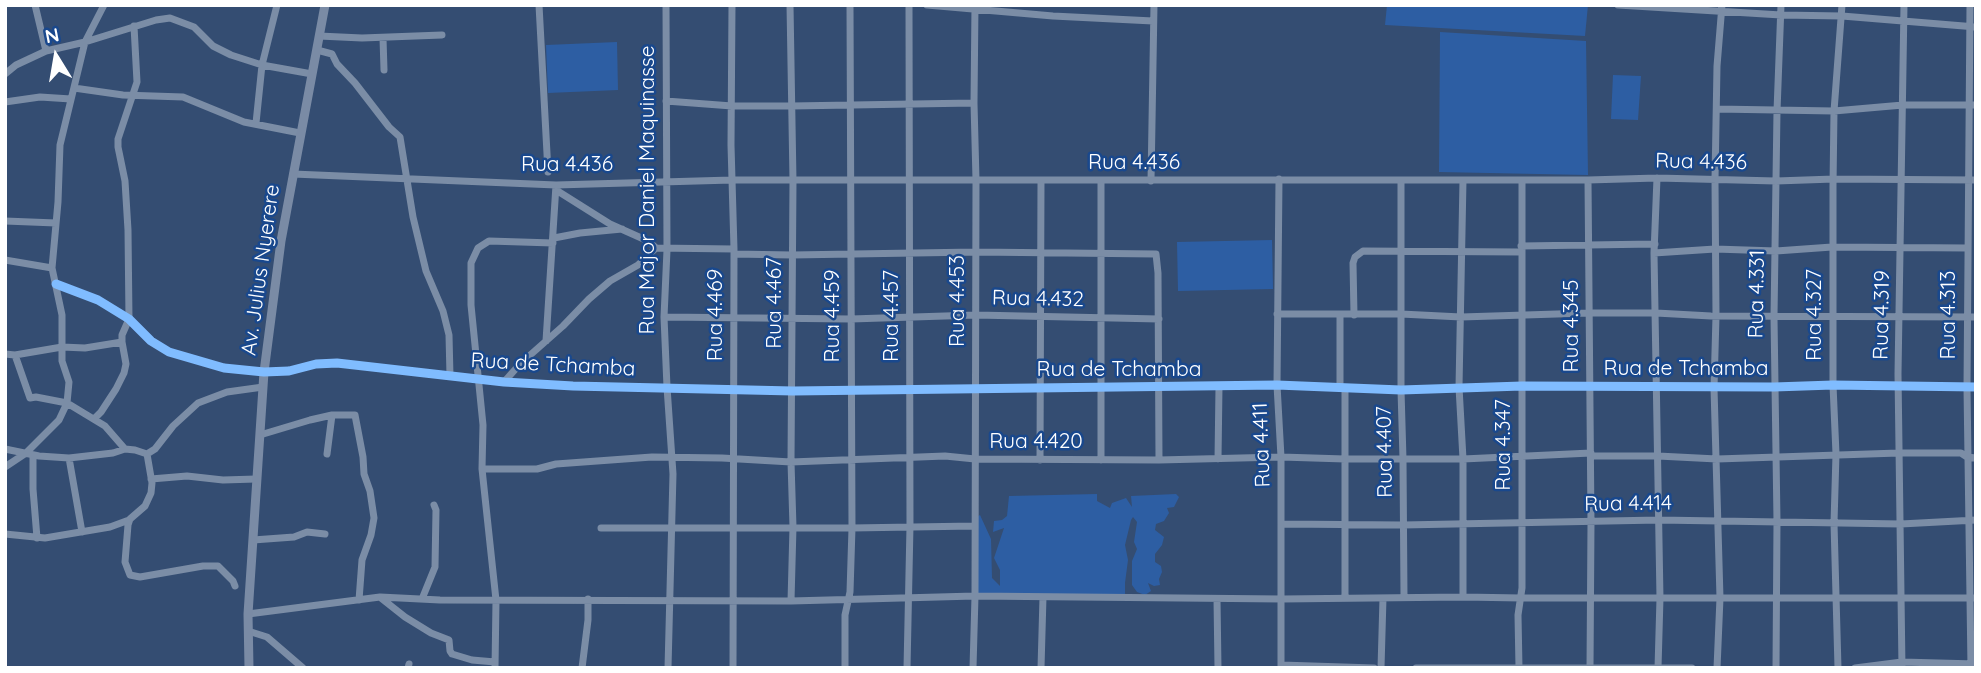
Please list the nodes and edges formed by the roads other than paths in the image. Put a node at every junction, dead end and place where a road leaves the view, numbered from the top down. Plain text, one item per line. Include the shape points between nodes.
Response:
1 (35, 5) edge
2 (104, 5) edge
3 (277, 5) edge
4 (325, 5) edge
5 (539, 5) edge
6 (666, 5) edge
7 (732, 5) edge
8 (790, 5) edge
9 (850, 5) edge
10 (909, 5) edge
11 (927, 5) edge
12 (1154, 5) edge
13 (1618, 5) edge
14 (1781, 5) edge
15 (1842, 5) edge
16 (1904, 5) edge
17 (1970, 5) edge
18 (975, 7) edge
19 (1722, 8) edge
20 (1781, 15) junction
21 (1842, 16) junction
22 (1153, 21) junction
23 (1903, 22) junction
24 (134, 26) junction
25 (1973, 27) edge
26 (442, 35) dead end
27 (320, 36) junction
28 (383, 38) junction
29 (85, 42) junction
30 (317, 50) junction
31 (46, 51) junction
32 (262, 65) junction
33 (384, 70) dead end
34 (5, 73) edge
35 (312, 74) junction
36 (74, 88) junction
37 (134, 95) junction
38 (71, 99) junction
39 (666, 101) junction
40 (5, 102) edge
41 (974, 103) junction
42 (909, 104) junction
43 (1902, 104) junction
44 (1972, 105) edge
45 (732, 106) junction
46 (791, 106) junction
47 (849, 106) junction
48 (1717, 109) junction
49 (1777, 111) junction
50 (1835, 111) junction
51 (256, 123) junction
52 (300, 133) junction
53 (548, 172) dead end
54 (293, 174) junction
55 (406, 178) junction
56 (1657, 178) junction
57 (1279, 179) junction
58 (1834, 179) junction
59 (732, 180) junction
60 (910, 180) junction
61 (976, 180) junction
62 (1401, 180) junction
63 (1463, 180) junction
64 (1522, 180) junction
65 (1588, 180) junction
66 (1715, 180) junction
67 (1902, 180) junction
68 (1972, 180) edge
69 (667, 181) junction
70 (793, 181) junction
71 (851, 181) junction
72 (1041, 181) junction
73 (1101, 181) junction
74 (1151, 181) junction
75 (1776, 181) junction
76 (556, 187) junction
77 (5, 221) edge
78 (56, 223) junction
79 (622, 229) junction
80 (554, 241) junction
81 (1589, 244) junction
82 (1832, 247) junction
83 (1902, 247) junction
84 (656, 248) junction
85 (1521, 249) junction
86 (1654, 249) junction
87 (667, 250) junction
88 (1715, 250) junction
89 (734, 251) junction
90 (976, 251) junction
91 (1776, 251) junction
92 (1970, 251) edge
93 (909, 252) junction
94 (1401, 252) junction
95 (1462, 252) junction
96 (851, 253) junction
97 (1042, 253) junction
98 (1100, 254) junction
99 (792, 255) junction
100 (5, 260) edge
101 (52, 268) junction
102 (55, 284) junction
103 (1589, 313) junction
104 (1656, 313) junction
105 (1277, 314) junction
106 (1340, 314) junction
107 (1401, 314) junction
108 (975, 315) junction
109 (1354, 315) junction
110 (1833, 315) junction
111 (1042, 316) junction
112 (1522, 316) junction
113 (1716, 316) junction
114 (1900, 316) junction
115 (664, 317) junction
116 (1461, 317) junction
117 (1774, 317) junction
118 (1971, 317) edge
119 (129, 318) junction
120 (733, 318) junction
121 (909, 318) junction
122 (1101, 318) junction
123 (1159, 318) junction
124 (792, 319) junction
125 (851, 319) junction
126 (546, 341) junction
127 (122, 342) junction
128 (62, 347) junction
129 (5, 354) edge
130 (15, 355) junction
131 (264, 372) junction
132 (450, 376) junction
133 (479, 380) junction
134 (504, 382) junction
135 (1277, 385) junction
136 (1833, 385) junction
137 (1522, 386) junction
138 (1656, 386) junction
139 (1898, 386) junction
140 (263, 387) junction
141 (667, 387) junction
142 (1219, 387) junction
143 (1459, 387) junction
144 (1590, 387) junction
145 (1774, 387) junction
146 (1967, 387) junction
147 (1976, 387) edge
148 (1042, 388) junction
149 (1100, 388) junction
150 (1159, 388) junction
151 (1343, 388) junction
152 (1714, 388) junction
153 (734, 390) junction
154 (976, 390) junction
155 (1401, 390) junction
156 (793, 391) junction
157 (850, 391) junction
158 (910, 391) junction
159 (66, 403) junction
160 (332, 415) junction
161 (94, 419) junction
162 (260, 435) junction
163 (5, 449) edge
164 (125, 449) junction
165 (1899, 453) junction
166 (29, 454) junction
167 (147, 454) junction
168 (327, 454) dead end
169 (1591, 454) junction
170 (1836, 454) junction
171 (1522, 456) junction
172 (1658, 456) junction
173 (672, 457) junction
174 (910, 457) junction
175 (1281, 457) junction
176 (69, 458) junction
177 (1776, 458) junction
178 (1971, 458) edge
179 (734, 459) junction
180 (975, 459) junction
181 (1218, 459) junction
182 (1345, 459) junction
183 (1404, 459) junction
184 (1463, 459) junction
185 (1717, 459) junction
186 (1040, 460) junction
187 (1101, 460) junction
188 (1159, 460) junction
189 (850, 461) junction
190 (792, 462) junction
191 (5, 467) edge
192 (482, 469) junction
193 (151, 479) junction
194 (256, 479) junction
195 (434, 505) dead end
196 (130, 519) junction
197 (1659, 520) junction
198 (1717, 520) junction
199 (1972, 520) edge
200 (1777, 521) junction
201 (1521, 523) junction
202 (1591, 523) junction
203 (1834, 523) junction
204 (1281, 524) junction
205 (1345, 524) junction
206 (1462, 524) junction
207 (1901, 524) junction
208 (1403, 525) junction
209 (974, 526) junction
210 (601, 527) dead end
211 (733, 527) junction
212 (793, 527) junction
213 (910, 527) junction
214 (852, 528) junction
215 (672, 529) junction
216 (82, 532) junction
217 (5, 534) edge
218 (325, 534) dead end
219 (37, 538) junction
220 (253, 540) junction
221 (236, 586) dead end
222 (975, 596) junction
223 (380, 597) junction
224 (1042, 597) junction
225 (1383, 597) junction
226 (1404, 597) junction
227 (1463, 597) junction
228 (1835, 597) junction
229 (1902, 597) junction
230 (1345, 598) junction
231 (1521, 598) junction
232 (1590, 598) junction
233 (1660, 598) junction
234 (1720, 598) junction
235 (1973, 598) edge
236 (422, 599) junction
237 (588, 599) junction
238 (910, 599) junction
239 (1217, 599) junction
240 (1282, 599) junction
241 (1775, 599) junction
242 (359, 600) junction
243 (496, 600) junction
244 (670, 600) junction
245 (733, 600) junction
246 (848, 600) junction
247 (791, 601) junction
248 (248, 614) junction
249 (248, 631) junction
250 (495, 665) edge
251 (1902, 665) edge
252 (1972, 665) edge
253 (1281, 666) edge
254 (1590, 667) edge
255 (1658, 667) edge
256 (249, 668) edge
257 (303, 668) edge
258 (582, 668) edge
259 (668, 668) edge
260 (733, 668) edge
261 (845, 668) edge
262 (907, 668) edge
263 (973, 668) edge
264 (1041, 668) edge
265 (1218, 668) edge
266 (1374, 668) edge
267 (1381, 668) edge
268 (1416, 668) edge
269 (1519, 668) edge
270 (1692, 668) edge
271 (1717, 668) edge
272 (1776, 668) edge
273 (1838, 668) edge
274 (1855, 668) edge

1 - 31 street
2 - 29 street
3 - 32 street
4 - 27 main road, Av. Julius Nyerere
5 - 53 street
6 - 39 street, Rua Major Daniel Maquinasse
7 - 45 street, Rua 4.469
8 - 46 street, Rua 4.467
9 - 47 street, Rua 4.459
10 - 42 street, Rua 4.457
11 - 18 street
12 - 22 street
13 - 19 street
14 - 20 street, Rua 4.331
15 - 21 street, Rua 4.327
16 - 23 street, Rua 4.319
17 - 25 street, Rua 4.313
18 - 22 street
18 - 41 street, Rua 4.453
19 - 20 street
19 - 48 street
20 - 21 street
20 - 49 street, Rua 4.331
21 - 23 street
21 - 50 street, Rua 4.327
22 - 74 street
23 - 25 street
23 - 43 street, Rua 4.319
24 - 29 street
24 - 32 street via 175,19 194,27 220,50
24 - 37 street
25 - 44 street, Rua 4.313
26 - 28 street
27 - 28 street
27 - 30 main road, Av. Julius Nyerere
28 - 33 street
29 - 31 street
29 - 36 street
30 - 35 main road, Av. Julius Nyerere
30 - 55 street via 332,54 400,137
31 - 34 street
32 - 35 street
32 - 51 street
35 - 52 main road, Av. Julius Nyerere
36 - 37 street
36 - 38 street
37 - 51 street via 191,99
37 - 119 street via 118,139 126,192
38 - 40 street
38 - 78 street via 60,145
39 - 45 street
39 - 69 street, Rua Major Daniel Maquinasse
41 - 42 street
41 - 61 street, Rua 4.453
42 - 47 street
42 - 60 street, Rua 4.457
43 - 44 street
43 - 50 street
43 - 67 street, Rua 4.319
44 - 68 street, Rua 4.313
45 - 46 street
45 - 59 street, Rua 4.469
46 - 47 street
46 - 70 street, Rua 4.467
47 - 71 street, Rua 4.459
48 - 49 street
48 - 66 street
49 - 50 street
49 - 75 street, Rua 4.331
50 - 58 street, Rua 4.327
51 - 52 street
52 - 54 main road, Av. Julius Nyerere
54 - 55 street, Rua 4.436
54 - 131 main road, Av. Julius Nyerere
55 - 76 street, Rua 4.436
55 - 132 street via 426,271 445,318
56 - 65 street, Rua 4.436
56 - 66 street, Rua 4.436
56 - 86 street
57 - 62 street, Rua 4.436
57 - 74 street, Rua 4.436
57 - 105 street, Rua 4.411
58 - 67 street, Rua 4.436
58 - 75 street, Rua 4.436
58 - 82 street, Rua 4.327
59 - 69 street, Rua 4.436
59 - 70 street, Rua 4.436
59 - 89 street, Rua 4.469
60 - 61 street, Rua 4.436
60 - 71 street, Rua 4.436
60 - 93 street, Rua 4.457
61 - 72 street, Rua 4.436
61 - 90 street, Rua 4.453
62 - 63 street, Rua 4.436
62 - 94 street, Rua 4.407
63 - 64 street, Rua 4.436
63 - 95 street
64 - 65 street, Rua 4.436
64 - 85 street, Rua 4.347
65 - 81 street, Rua 4.345
66 - 75 street, Rua 4.436
66 - 88 street
67 - 68 street, Rua 4.436
67 - 83 street, Rua 4.319
68 - 92 street, Rua 4.313
69 - 76 street, Rua 4.436
69 - 87 street, Rua Major Daniel Maquinasse
70 - 71 street, Rua 4.436
70 - 99 street, Rua 4.467
71 - 96 street, Rua 4.459
72 - 73 street, Rua 4.436
72 - 97 street
73 - 74 street, Rua 4.436
73 - 98 street
75 - 91 street, Rua 4.331
76 - 79 street
76 - 80 street
77 - 78 street
78 - 101 street
79 - 80 street
79 - 84 street
80 - 126 street
80 - 133 street via 489,241 478,248 471,263 470,289
81 - 85 street
81 - 86 street
81 - 103 street, Rua 4.345
82 - 83 street
82 - 91 street
82 - 110 street, Rua 4.327
83 - 92 street
83 - 114 street, Rua 4.319
84 - 87 street
84 - 126 street via 610,281
85 - 95 street
85 - 112 street, Rua 4.347
86 - 88 street
86 - 104 street
87 - 89 street
87 - 115 street, Rua Major Daniel Maquinasse
88 - 91 street
88 - 113 street
89 - 99 street
89 - 120 street, Rua 4.469
90 - 93 street
90 - 97 street
90 - 108 street, Rua 4.453
91 - 117 street, Rua 4.331
92 - 118 street, Rua 4.313
93 - 96 street
93 - 121 street, Rua 4.457
94 - 95 street
94 - 107 street, Rua 4.407
94 - 109 street via 1363,251 1357,255 1353,263
95 - 116 street
96 - 99 street
96 - 125 street, Rua 4.459
97 - 98 street
97 - 111 street
98 - 122 street
98 - 123 street via 1156,254
99 - 124 street, Rua 4.467
100 - 101 street
101 - 102 street
102 - 119 street, Rua de Tchamba
102 - 128 street
103 - 104 street
103 - 112 street
103 - 144 street, Rua 4.345
104 - 113 street
104 - 138 street
105 - 106 street
105 - 135 street, Rua 4.411
106 - 109 street
106 - 151 street
107 - 109 street
107 - 116 street
107 - 155 street, Rua 4.407
108 - 111 street, Rua 4.432
108 - 121 street, Rua 4.432
108 - 154 street, Rua 4.453
110 - 114 street
110 - 117 street
110 - 136 street, Rua 4.327
111 - 122 street, Rua 4.432
111 - 148 street
112 - 116 street
112 - 137 street, Rua 4.347
113 - 117 street
113 - 152 street
114 - 118 street
114 - 139 street, Rua 4.319
115 - 120 street, Rua 4.432
115 - 141 street, Rua Major Daniel Maquinasse
116 - 143 street
117 - 145 street, Rua 4.331
118 - 146 street, Rua 4.313
119 - 127 street
119 - 131 street, Rua de Tchamba via 169,352 224,368
120 - 124 street, Rua 4.432
120 - 153 street, Rua 4.469
121 - 125 street, Rua 4.432
121 - 158 street, Rua 4.457
122 - 123 street, Rua 4.432
122 - 149 street
123 - 150 street
124 - 125 street, Rua 4.432
124 - 156 street, Rua 4.467
125 - 157 street, Rua 4.459
126 - 134 street
127 - 128 street
127 - 161 street via 124,373
128 - 130 street
128 - 159 street via 69,382
129 - 130 street
130 - 159 street via 30,398
131 - 132 street, Rua de Tchamba via 337,363
131 - 140 main road, Av. Julius Nyerere
132 - 133 street, Rua de Tchamba
133 - 134 street, Rua de Tchamba
133 - 192 street
134 - 141 street, Rua de Tchamba
135 - 142 street, Rua de Tchamba
135 - 151 street, Rua de Tchamba
135 - 175 street, Rua 4.411
136 - 139 street, Rua de Tchamba
136 - 145 street, Rua de Tchamba
136 - 170 street, Rua 4.327
137 - 143 street, Rua de Tchamba
137 - 144 street, Rua de Tchamba
137 - 171 street, Rua 4.347
138 - 144 street, Rua de Tchamba
138 - 152 street, Rua de Tchamba
138 - 172 street
139 - 146 street, Rua de Tchamba
139 - 165 street, Rua 4.319
140 - 162 main road, Av. Julius Nyerere
140 - 167 street via 227,392 198,403
141 - 153 street, Rua de Tchamba
141 - 173 street, Rua Major Daniel Maquinasse
142 - 150 street, Rua de Tchamba
142 - 181 street
143 - 155 street, Rua de Tchamba
143 - 184 street
144 - 169 street, Rua 4.345
145 - 152 street, Rua de Tchamba
145 - 177 street, Rua 4.331
146 - 147 street, Rua de Tchamba
146 - 178 street, Rua 4.313
148 - 149 street, Rua de Tchamba
148 - 154 street, Rua de Tchamba
148 - 186 street
149 - 150 street, Rua de Tchamba
149 - 187 street
150 - 188 street
151 - 155 street, Rua de Tchamba
151 - 182 street
152 - 185 street
153 - 156 street, Rua de Tchamba
153 - 179 street, Rua 4.469
154 - 158 street, Rua de Tchamba
154 - 180 street, Rua 4.453
155 - 183 street, Rua 4.407
156 - 157 street, Rua de Tchamba
156 - 190 street, Rua 4.467
157 - 158 street, Rua de Tchamba
157 - 189 street, Rua 4.459
158 - 174 street, Rua 4.457
159 - 161 street
159 - 166 street via 59,420
160 - 162 street
160 - 168 street
160 - 242 street via 355,415 374,508
161 - 164 street
162 - 194 main road, Av. Julius Nyerere
163 - 166 street
164 - 167 street
164 - 176 street
165 - 170 street, Rua 4.420
165 - 178 street, Rua 4.420 via 1961,453
165 - 207 street, Rua 4.319
166 - 176 street
166 - 191 street
166 - 219 street
167 - 193 street
169 - 171 street, Rua 4.420
169 - 172 street, Rua 4.420
169 - 202 street, Rua 4.345
170 - 177 street, Rua 4.420
170 - 203 street, Rua 4.327
171 - 184 street, Rua 4.420
171 - 201 street, Rua 4.347
172 - 185 street, Rua 4.420
172 - 197 street
173 - 179 street, Rua 4.420
173 - 192 street, Rua 4.420
173 - 215 street, Rua Major Daniel Maquinasse
174 - 180 street, Rua 4.420
174 - 189 street, Rua 4.420
174 - 213 street, Rua 4.457
175 - 181 street, Rua 4.420
175 - 182 street, Rua 4.420
175 - 204 street, Rua 4.411
176 - 216 street
177 - 185 street, Rua 4.420
177 - 200 street, Rua 4.331
178 - 199 street, Rua 4.313
179 - 190 street, Rua 4.420
179 - 211 street, Rua 4.469
180 - 186 street, Rua 4.420
180 - 209 street, Rua 4.453
181 - 188 street, Rua 4.420
182 - 183 street, Rua 4.420
182 - 205 street
183 - 184 street, Rua 4.420
183 - 208 street, Rua 4.407
184 - 206 street
185 - 198 street
186 - 187 street, Rua 4.420
187 - 188 street, Rua 4.420
189 - 190 street, Rua 4.420
189 - 214 street, Rua 4.459
190 - 212 street, Rua 4.467
192 - 243 street
193 - 194 street
193 - 196 street via 149,499
194 - 220 main road, Av. Julius Nyerere
195 - 236 street via 435,567
196 - 216 street
196 - 221 street via 125,562 130,575 218,566
197 - 198 street, Rua 4.414
197 - 202 street, Rua 4.414
197 - 233 street
198 - 200 street, Rua 4.414
198 - 234 street
199 - 207 street, Rua 4.414
199 - 235 street, Rua 4.313
200 - 203 street, Rua 4.414
200 - 241 street, Rua 4.331
201 - 202 street, Rua 4.414
201 - 206 street, Rua 4.414
201 - 231 street, Rua 4.347
202 - 232 street, Rua 4.345
203 - 207 street, Rua 4.414
203 - 228 street, Rua 4.327
204 - 205 street, Rua 4.414
204 - 240 street, Rua 4.411
205 - 208 street, Rua 4.414
205 - 230 street
206 - 208 street, Rua 4.414
206 - 227 street
207 - 229 street, Rua 4.319
208 - 226 street, Rua 4.407
209 - 213 street
209 - 222 street, Rua 4.453
210 - 215 street
211 - 212 street
211 - 215 street
211 - 245 street, Rua 4.469
212 - 214 street
212 - 247 street, Rua 4.467
213 - 214 street
213 - 238 street, Rua 4.457
214 - 246 street, Rua 4.459
215 - 244 street, Rua Major Daniel Maquinasse
216 - 219 street
217 - 219 street
218 - 220 street
220 - 248 main road, Av. Julius Nyerere
222 - 224 street
222 - 238 street
222 - 263 street, Rua 4.453
223 - 236 street
223 - 242 street
223 - 250 street via 405,617 449,640 452,654
224 - 239 street
224 - 264 street
225 - 226 street
225 - 230 street
225 - 267 street
226 - 227 street
227 - 231 street
228 - 229 street
228 - 241 street
228 - 273 street, Rua 4.327
229 - 235 street
229 - 251 street, Rua 4.319
230 - 240 street
231 - 232 street
231 - 269 street, Rua 4.347
232 - 233 street
232 - 254 street, Rua 4.345
233 - 234 street
233 - 255 street
234 - 241 street
234 - 271 street
235 - 252 street, Rua 4.313
236 - 243 street
237 - 243 street
237 - 244 street
237 - 258 street
238 - 246 street
238 - 262 street, Rua 4.457
239 - 240 street
239 - 265 street
240 - 253 street, Rua 4.411
241 - 272 street, Rua 4.331
242 - 248 street
243 - 250 street
244 - 245 street
244 - 259 street, Rua Major Daniel Maquinasse
245 - 247 street
245 - 260 street, Rua 4.469
246 - 247 street
246 - 261 street, Rua 4.459
248 - 249 main road, Av. Julius Nyerere
249 - 256 main road, Av. Julius Nyerere
249 - 257 street via 267,637
251 - 252 street
251 - 274 street
253 - 266 street
254 - 255 street
254 - 269 street
255 - 270 street
268 - 269 street

